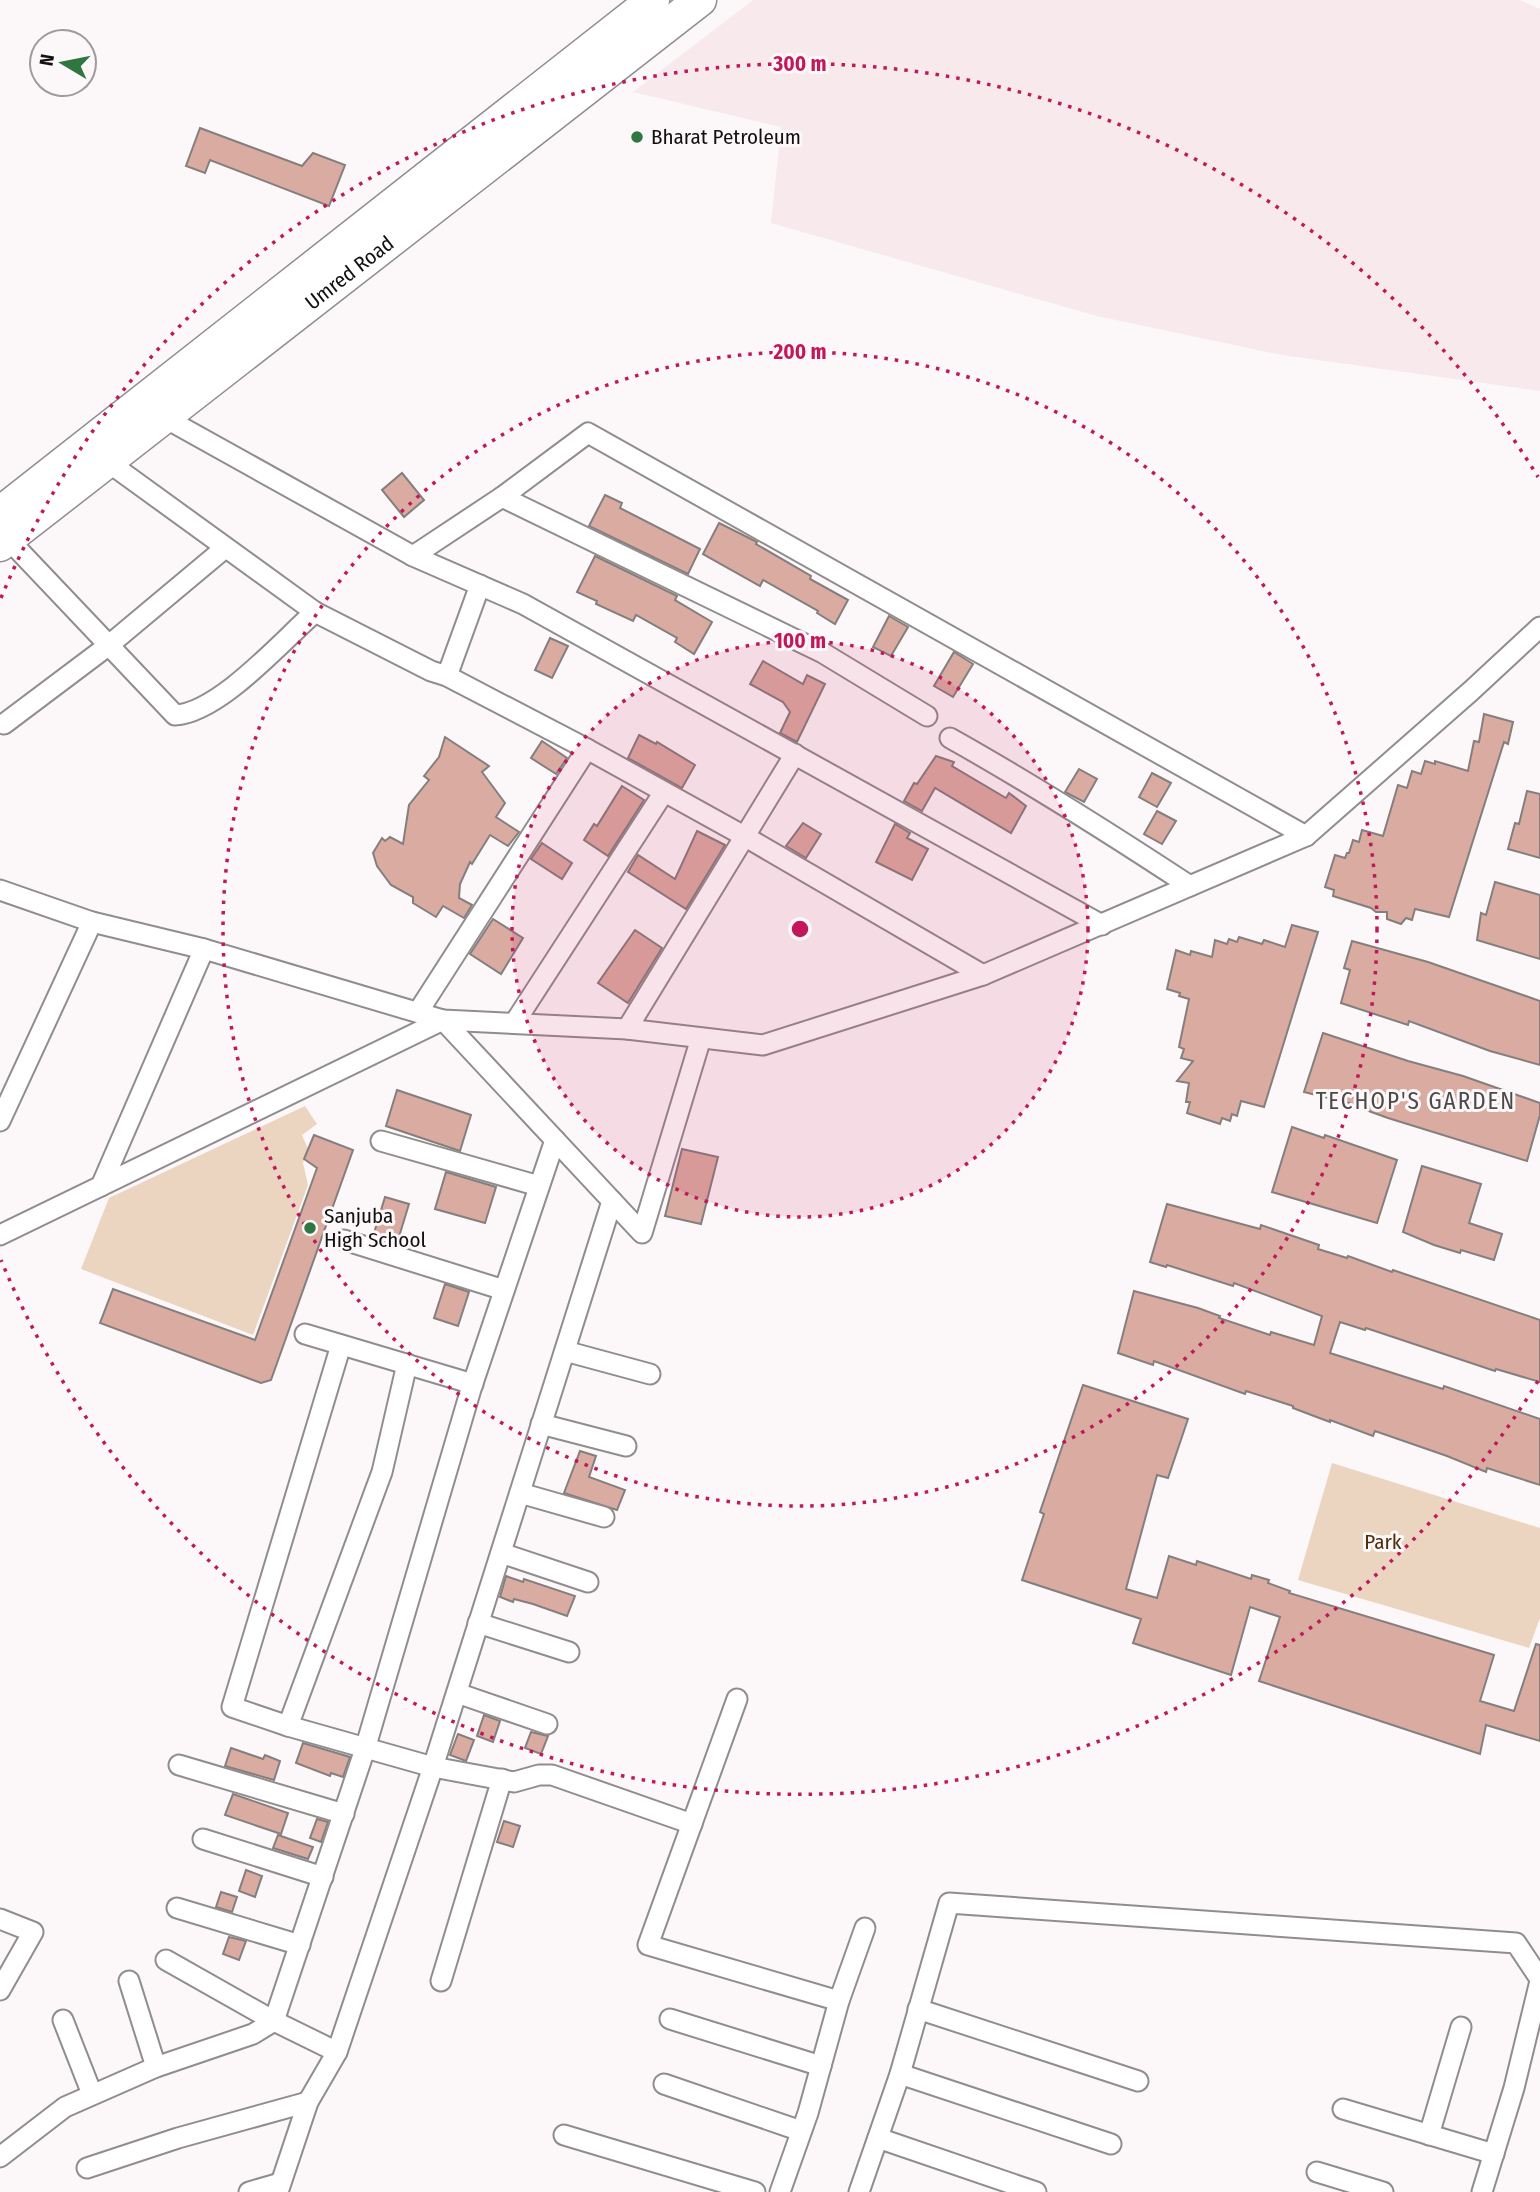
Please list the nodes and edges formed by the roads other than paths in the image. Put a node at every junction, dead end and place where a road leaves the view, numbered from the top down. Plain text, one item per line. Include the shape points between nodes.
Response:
1 (653, 0) edge
2 (700, 0) edge
3 (165, 418) junction
4 (108, 462) junction
5 (502, 497) junction
6 (3, 532) edge
7 (225, 548) junction
8 (413, 555) junction
9 (480, 585) junction
10 (315, 612) junction
11 (1540, 627) edge
12 (109, 645) junction
13 (447, 676) junction
14 (927, 716) dead end
15 (4, 724) dead end
16 (950, 738) dead end
17 (587, 749) junction
18 (795, 754) junction
19 (664, 792) junction
20 (744, 836) junction
21 (1306, 836) junction
22 (1190, 886) junction
23 (0, 890) edge
24 (92, 922) junction
25 (1102, 925) junction
26 (204, 949) junction
27 (983, 975) junction
28 (418, 1012) junction
29 (443, 1020) junction
30 (515, 1022) junction
31 (627, 1029) junction
32 (701, 1038) junction
33 (0, 1121) edge
34 (555, 1140) junction
35 (381, 1142) dead end
36 (101, 1186) junction
37 (539, 1186) junction
38 (612, 1201) junction
39 (0, 1235) edge
40 (344, 1240) dead end
41 (505, 1290) junction
42 (305, 1334) dead end
43 (341, 1345) junction
44 (565, 1351) junction
45 (407, 1364) junction
46 (650, 1374) dead end
47 (473, 1384) junction
48 (541, 1424) junction
49 (626, 1446) dead end
50 (520, 1493) junction
51 (604, 1517) dead end
52 (501, 1553) junction
53 (588, 1582) dead end
54 (478, 1623) junction
55 (569, 1652) dead end
56 (457, 1693) junction
57 (737, 1699) dead end
58 (547, 1724) dead end
59 (288, 1726) junction
60 (365, 1749) junction
61 (179, 1765) dead end
62 (433, 1767) junction
63 (502, 1779) junction
64 (344, 1814) junction
65 (692, 1824) junction
66 (203, 1839) dead end
67 (323, 1877) junction
68 (177, 1908) dead end
69 (0, 1919) edge
70 (865, 1928) dead end
71 (300, 1945) junction
72 (166, 1960) dead end
73 (1540, 1980) edge
74 (129, 1981) dead end
75 (441, 1981) dead end
76 (0, 1990) edge
77 (839, 2001) junction
78 (918, 2009) junction
79 (670, 2019) dead end
80 (63, 2020) dead end
81 (274, 2021) junction
82 (1461, 2027) dead end
83 (338, 2052) junction
84 (821, 2066) junction
85 (156, 2067) junction
86 (900, 2074) junction
87 (1138, 2081) dead end
88 (664, 2084) dead end
89 (92, 2094) junction
90 (309, 2102) junction
91 (1343, 2109) dead end
92 (801, 2132) junction
93 (564, 2135) dead end
94 (1429, 2135) junction
95 (878, 2138) junction
96 (1111, 2144) dead end
97 (1494, 2154) junction
98 (0, 2157) edge
99 (87, 2168) dead end
100 (1317, 2172) dead end
101 (279, 2188) edge
102 (250, 2192) edge
103 (755, 2192) edge
104 (780, 2192) edge
105 (859, 2192) edge
106 (1036, 2192) edge
107 (1383, 2192) edge
108 (1482, 2192) edge

1 - 6 highway
2 - 3 highway, Umred Road
3 - 4 highway, Umred Road
3 - 8 street
4 - 6 highway, Umred Road
4 - 7 street
5 - 8 street
5 - 14 street via 823,653
5 - 21 street via 588,433
6 - 12 street
7 - 10 street
7 - 12 street
8 - 9 street
9 - 13 street
9 - 18 street via 523,604
10 - 12 street via 249,676 188,715 175,715
10 - 13 street
11 - 21 street
12 - 15 street
13 - 17 street
16 - 22 street
17 - 19 street
17 - 28 street
18 - 20 street
18 - 25 street
19 - 20 street
19 - 30 street
20 - 27 street
20 - 31 street
21 - 22 street
22 - 25 street
23 - 24 street
24 - 26 street
24 - 33 street
25 - 27 street
26 - 28 street
26 - 36 street
27 - 32 street via 763,1045
28 - 29 street
29 - 30 street
29 - 34 street
29 - 36 street
30 - 31 street
31 - 32 street
32 - 38 street via 642,1233
34 - 37 street
34 - 38 street
35 - 37 street
36 - 39 street
37 - 41 street
38 - 44 street
40 - 41 street
41 - 47 street
42 - 43 street
43 - 45 street
43 - 59 street via 232,1707
44 - 46 street
44 - 48 street
45 - 47 street
45 - 59 street via 382,1472
47 - 60 street
48 - 49 street
48 - 50 street
50 - 51 street
50 - 52 street
52 - 53 street
52 - 54 street
54 - 55 street
54 - 56 street
56 - 58 street
56 - 62 street
57 - 65 street
59 - 60 street
60 - 62 street
60 - 64 street
61 - 64 street
62 - 63 street
62 - 83 street
63 - 65 street via 514,1782 552,1775
63 - 75 street
64 - 67 street
65 - 77 street via 648,1945
66 - 67 street
67 - 71 street
68 - 71 street
69 - 76 street via 33,1932
70 - 77 street
71 - 81 street
72 - 81 street
73 - 78 street via 1516,1943 949,1903
73 - 97 street
74 - 85 street
77 - 84 street
78 - 86 street
78 - 87 street
79 - 84 street
80 - 89 street
81 - 83 street
81 - 85 street via 253,2035
82 - 94 street
83 - 90 street
84 - 92 street
85 - 89 street
86 - 95 street
86 - 96 street
88 - 92 street
89 - 98 street via 65,2108
90 - 99 street
90 - 101 street
91 - 94 street
92 - 104 street
93 - 103 street
94 - 97 street
95 - 105 street
95 - 106 street
97 - 108 street
100 - 107 street
101 - 102 street

